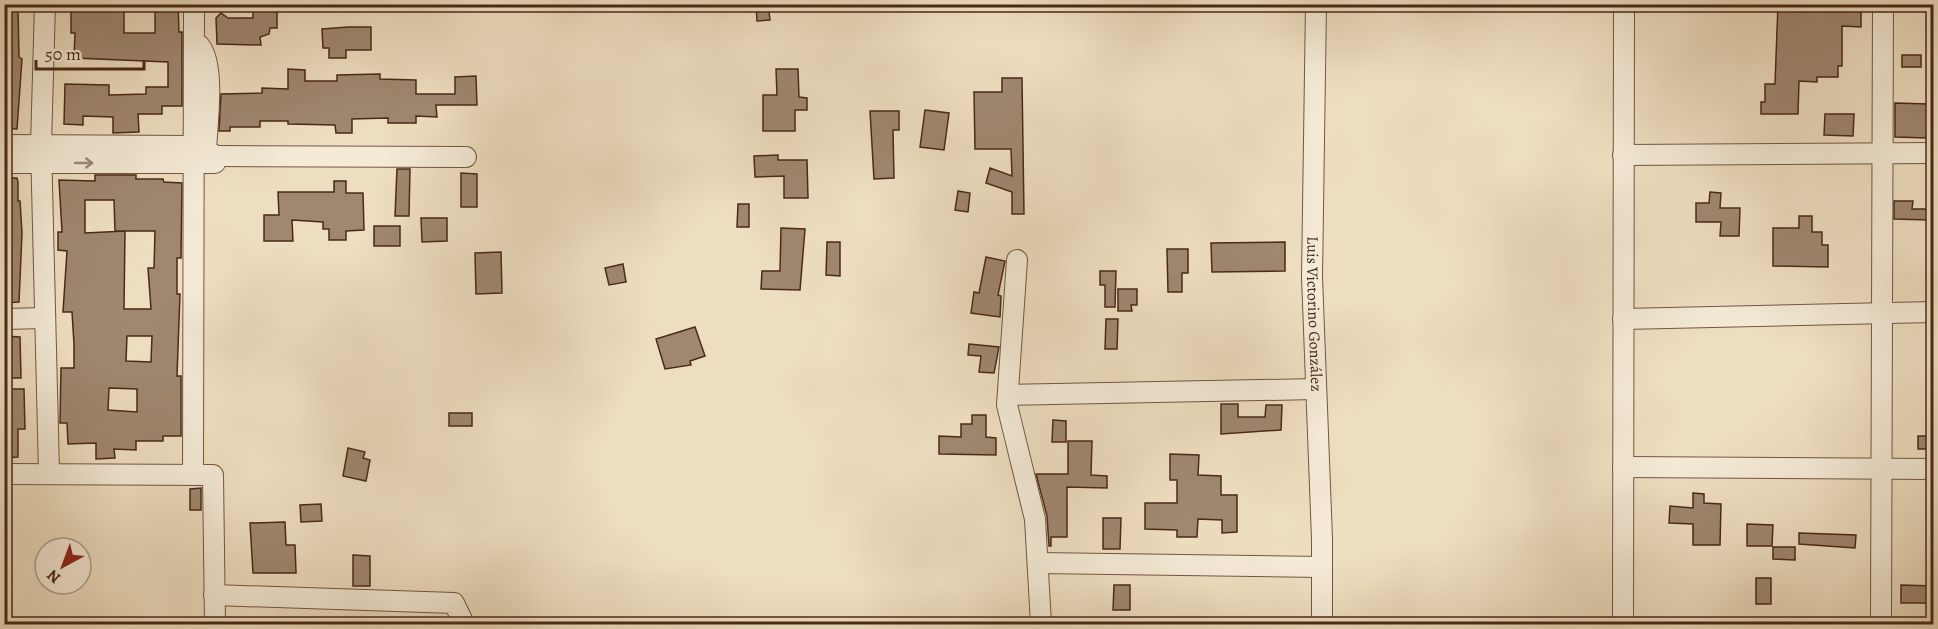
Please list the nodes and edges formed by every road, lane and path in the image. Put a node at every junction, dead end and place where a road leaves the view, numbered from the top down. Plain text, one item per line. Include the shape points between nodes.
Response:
1 (45, 4) edge
2 (194, 4) edge
3 (1316, 4) edge
4 (1624, 4) edge
5 (1883, 4) edge
6 (4, 145) edge
7 (1882, 153) junction
8 (1934, 153) edge
9 (41, 154) junction
10 (1623, 155) junction
11 (205, 156) junction
12 (466, 158) dead end
13 (4, 163) edge
14 (1017, 260) dead end
15 (1882, 312) junction
16 (1934, 312) edge
17 (44, 318) junction
18 (1623, 318) junction
19 (4, 319) edge
20 (1316, 389) junction
21 (1008, 395) junction
22 (1623, 467) junction
23 (1882, 470) junction
24 (1934, 470) edge
25 (49, 473) junction
26 (4, 474) edge
27 (193, 475) junction
28 (1038, 563) junction
29 (1322, 567) junction
30 (214, 595) junction
31 (215, 624) edge
32 (465, 624) edge
33 (1041, 624) edge
34 (1322, 624) edge
35 (1623, 624) edge
36 (1881, 624) edge

1 - 9 street
2 - 11 street via 193,39 205,52 209,88
3 - 20 street, Luis Victorino González via 1312,201
4 - 10 street
5 - 7 street
6 - 9 street
7 - 8 street
7 - 10 street
7 - 15 street
9 - 11 street
9 - 13 street
9 - 17 street
10 - 18 street
11 - 12 street
11 - 27 street
14 - 21 street
15 - 16 street
15 - 18 street
15 - 23 street
17 - 19 street
17 - 25 street
18 - 22 street
20 - 21 street
20 - 29 street, Luis Victorino González
21 - 28 street via 1007,405 1035,519
22 - 23 street
22 - 35 street
23 - 24 street
23 - 36 street
25 - 26 street
25 - 27 street
27 - 30 street via 213,475
28 - 29 street
28 - 33 street
29 - 34 street, Luis Victorino González
30 - 31 street
30 - 32 street via 454,603

